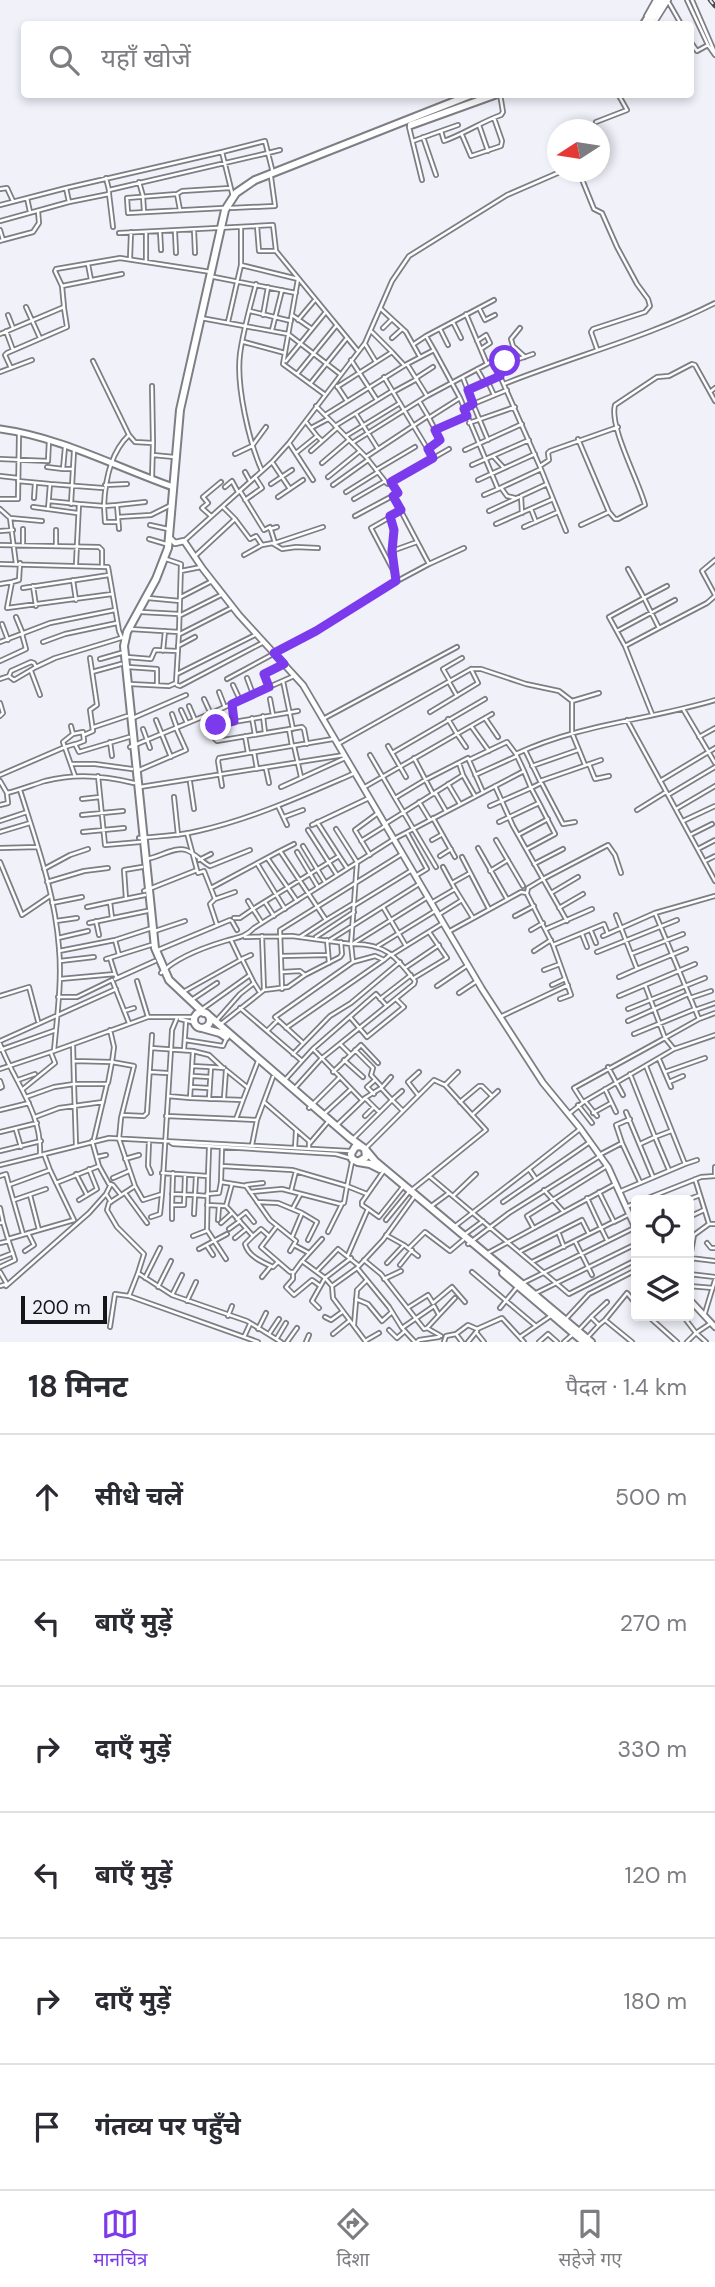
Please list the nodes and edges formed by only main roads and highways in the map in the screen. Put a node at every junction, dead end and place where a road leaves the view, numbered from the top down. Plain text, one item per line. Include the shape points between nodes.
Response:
1 (657, 0) edge
2 (667, 1) edge
3 (644, 21) edge
4 (654, 21) edge
5 (465, 98) edge
6 (476, 98) edge
7 (486, 98) edge
8 (420, 119) junction
9 (272, 175) junction
10 (228, 208) junction
11 (203, 318) junction
12 (0, 429) edge
13 (175, 468) junction
14 (173, 487) junction
15 (167, 540) junction
16 (124, 638) junction
17 (123, 660) junction
18 (128, 717) junction
19 (131, 747) junction
20 (140, 839) junction
21 (146, 892) junction
22 (151, 930) junction
23 (154, 949) junction
24 (163, 971) junction
25 (200, 1017) junction
26 (258, 1061) junction
27 (310, 1107) junction
28 (357, 1149) junction
29 (355, 1161) junction
30 (410, 1193) junction
31 (466, 1240) junction
32 (520, 1285) junction
33 (576, 1332) junction
34 (587, 1341) edge

1 - 3 main road
2 - 4 main road
5 - 8 main road
6 - 8 main road
7 - 8 main road
8 - 9 main road
9 - 10 main road via 246,190
9 - 10 main road via 254,180 233,197
10 - 11 main road
11 - 13 main road
11 - 13 main road via 180,410
12 - 14 main road via 49,440
13 - 14 main road
14 - 15 main road
15 - 16 main road
15 - 16 main road via 164,559
16 - 17 main road
17 - 18 main road
17 - 18 main road
18 - 19 main road
18 - 19 main road
19 - 20 main road
20 - 21 main road
20 - 21 main road
21 - 22 main road
21 - 22 main road
22 - 23 main road
23 - 24 main road
23 - 24 main road via 155,961
24 - 25 main road
24 - 25 main road
25 - 26 main road
25 - 26 main road via 217,1024
26 - 27 main road
26 - 27 main road
27 - 28 main road
27 - 28 main road
28 - 29 main road via 351,1157
28 - 29 main road via 366,1157
28 - 30 main road
29 - 30 main road via 370,1164
30 - 31 main road
30 - 31 main road
31 - 32 main road
31 - 32 main road
32 - 33 main road
32 - 33 main road
33 - 34 main road

